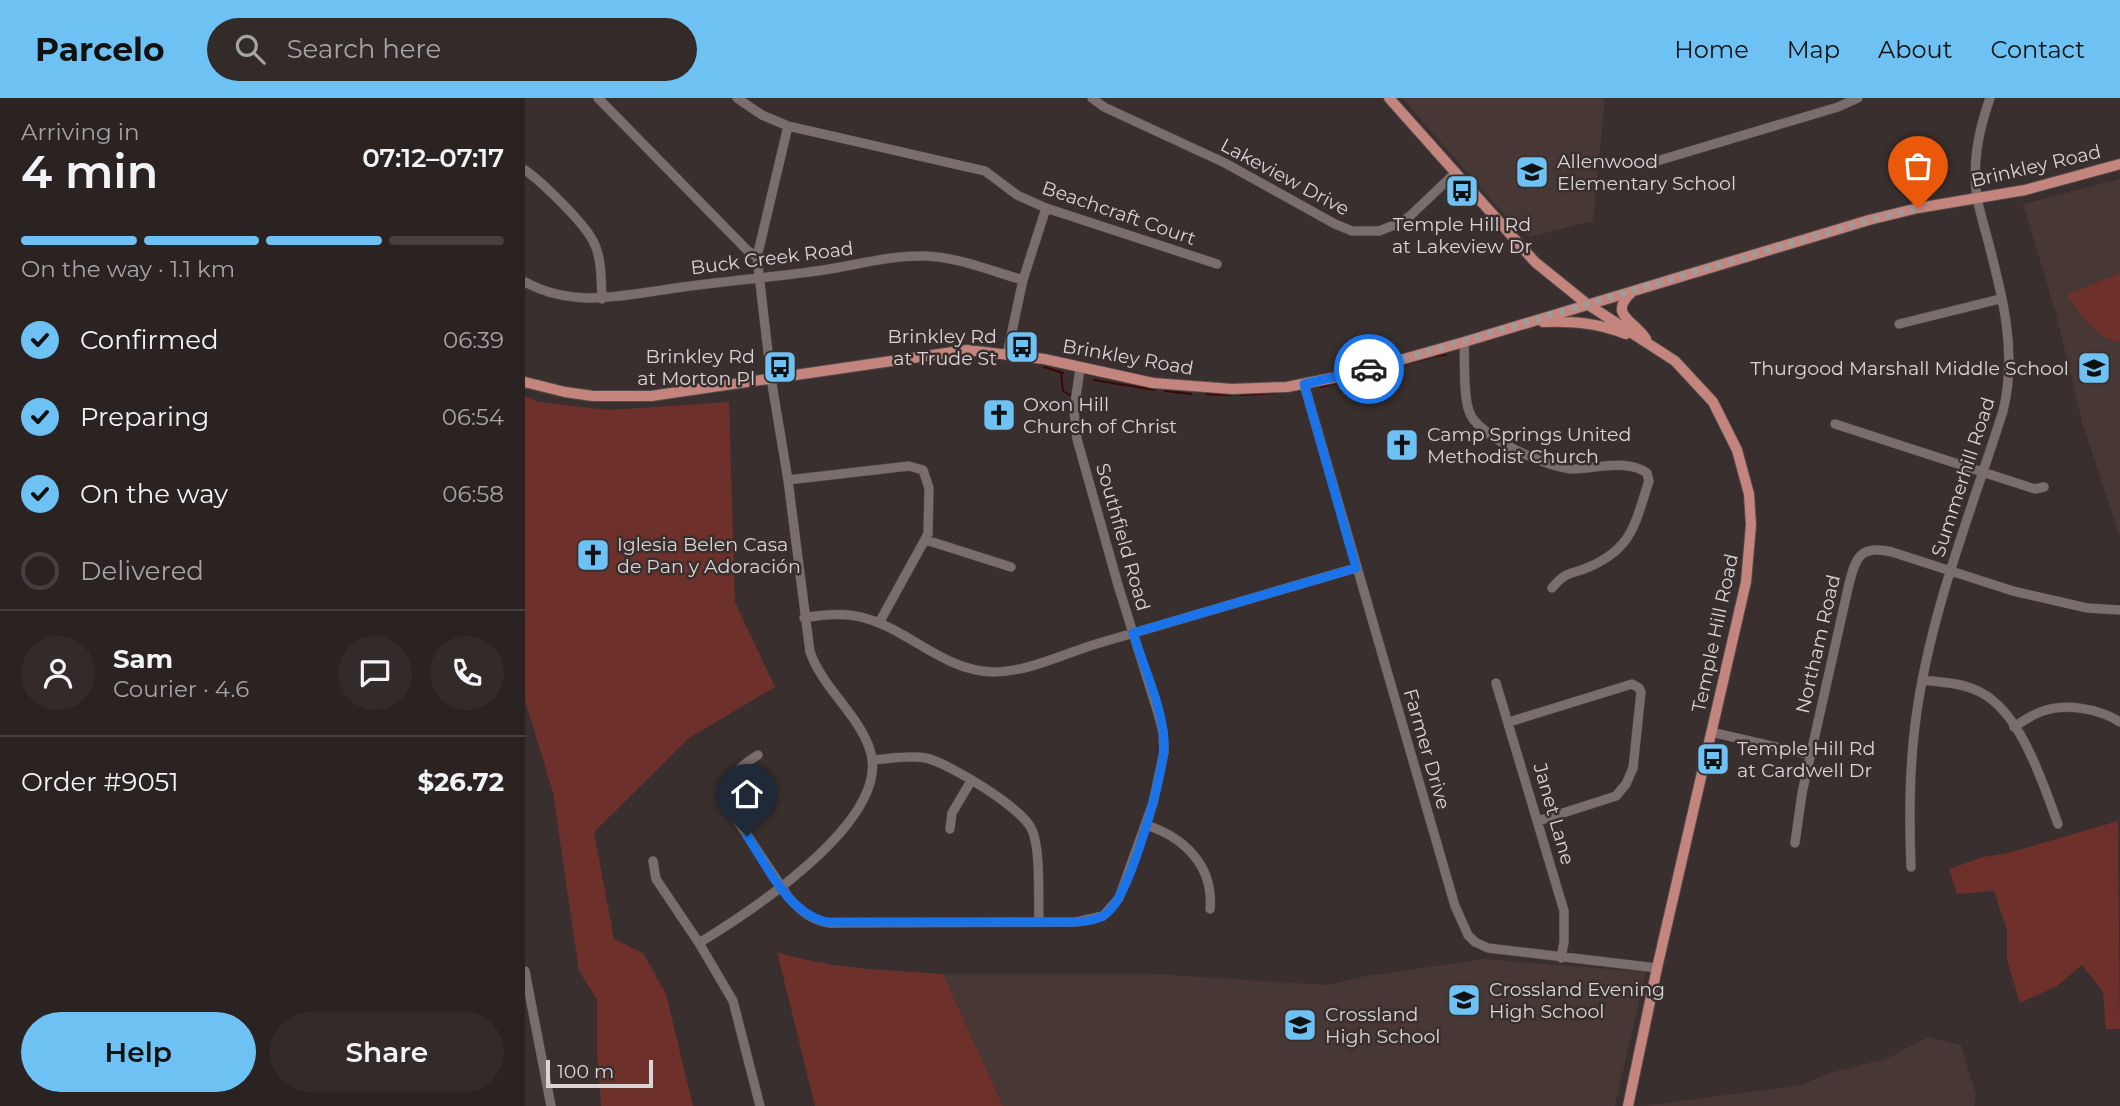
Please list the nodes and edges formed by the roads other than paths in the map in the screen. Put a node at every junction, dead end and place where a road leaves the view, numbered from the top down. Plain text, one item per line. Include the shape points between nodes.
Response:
1 (598, 98) edge
2 (737, 98) edge
3 (1092, 98) edge
4 (1389, 98) edge
5 (1858, 98) edge
6 (1990, 98) edge
7 (788, 126) junction
8 (1647, 164) dead end
9 (2120, 164) edge
10 (525, 170) edge
11 (1455, 173) junction
12 (1977, 199) junction
13 (1046, 208) junction
14 (757, 257) junction
15 (1217, 264) dead end
16 (758, 278) junction
17 (1023, 280) junction
18 (525, 282) edge
19 (1633, 291) junction
20 (602, 299) junction
21 (2000, 299) junction
22 (1587, 304) junction
23 (1527, 322) junction
24 (1899, 324) dead end
25 (1464, 342) junction
26 (1648, 342) junction
27 (1007, 354) junction
28 (1080, 368) junction
29 (771, 378) junction
30 (525, 382) edge
31 (1304, 384) junction
32 (1835, 424) dead end
33 (1983, 473) junction
34 (788, 481) junction
35 (2044, 487) dead end
36 (926, 540) junction
37 (1011, 567) dead end
38 (1356, 568) junction
39 (1951, 572) junction
40 (1552, 588) dead end
41 (2120, 610) edge
42 (804, 618) junction
43 (879, 623) junction
44 (1133, 633) junction
45 (1922, 680) junction
46 (1496, 682) dead end
47 (1509, 722) junction
48 (2120, 722) edge
49 (2014, 727) junction
50 (1711, 733) junction
51 (758, 755) dead end
52 (1811, 755) junction
53 (872, 760) junction
54 (971, 781) junction
55 (1538, 821) junction
56 (2058, 824) dead end
57 (1146, 825) junction
58 (950, 829) dead end
59 (1795, 843) dead end
60 (653, 861) dead end
61 (1911, 867) dead end
62 (781, 888) junction
63 (1210, 909) dead end
64 (1039, 921) junction
65 (699, 943) junction
66 (1561, 958) junction
67 (1657, 968) junction
68 (525, 971) edge
69 (551, 1106) edge
70 (760, 1106) edge
71 (1628, 1106) edge

1 - 14 street
2 - 7 street, Beachcraft Court
3 - 11 street, Lakeview Drive via 1352,231 1379,231 1410,216
4 - 11 main road, Temple Hill Road
5 - 8 street
6 - 12 street, Summerhill Road via 1975,156
7 - 13 street, Beachcraft Court via 985,171
7 - 14 street
9 - 12 main road, Brinkley Road via 2045,186
10 - 20 street via 594,242
11 - 22 main road, Temple Hill Road via 1535,262
12 - 19 main road, Brinkley Road via 1869,220
12 - 21 street, Summerhill Road
13 - 15 street, Beachcraft Court
13 - 17 street
14 - 16 street
16 - 17 street, Buck Creek Road via 925,256
16 - 20 street, Buck Creek Road
16 - 29 street
17 - 27 street
18 - 20 street, Buck Creek Road via 559,296
19 - 22 main road, Brinkley Road
19 - 26 main road via 1620,308
21 - 24 street
21 - 33 street, Summerhill Road via 2010,351 2009,383
22 - 23 main road, Brinkley Road
22 - 26 main road, Temple Hill Road
23 - 25 main road, Brinkley Road
23 - 26 main road via 1601,325
25 - 31 main road, Brinkley Road
25 - 40 street via 1468,411 1478,426 1557,468 1631,465 1647,473 1649,481 1625,543 1610,556 1563,575
26 - 50 main road, Temple Hill Road via 1692,377 1719,411 1737,450 1749,494 1749,561
27 - 28 main road, Brinkley Road
27 - 29 main road, Brinkley Road via 967,350
28 - 31 main road, Brinkley Road via 1203,388
28 - 44 street, Southfield Road via 1074,423
29 - 30 main road, Brinkley Road via 633,398 565,392
29 - 34 street
31 - 38 street, Farmer Drive
32 - 33 street
33 - 35 street via 2035,489
33 - 39 street, Summerhill Road
34 - 36 street via 921,468 929,488
34 - 42 street
36 - 37 street
36 - 43 street
38 - 44 street
38 - 66 street, Farmer Drive via 1464,928 1475,942 1488,948
39 - 41 street, Northam Road via 2087,608
39 - 45 street, Summerhill Road
39 - 52 street, Northam Road via 1879,549 1868,550 1857,559
42 - 43 street via 837,614
42 - 53 street via 817,668 863,733
43 - 44 street via 960,667 993,672
44 - 57 street, Southfield Road via 1164,741 1160,780
45 - 49 street via 1979,691
45 - 61 street, Summerhill Road via 1911,767
46 - 47 street, Janet Lane
47 - 55 street, Janet Lane
47 - 55 street via 1632,684 1641,692 1633,768 1621,791
48 - 49 street via 2091,711 2059,707 2039,712
49 - 56 street via 2036,766
50 - 52 street
50 - 67 main road, Temple Hill Road
51 - 62 street, Southfield Road via 734,775 728,788 729,808
52 - 59 street, Northam Road
53 - 54 street via 930,759
53 - 62 street via 869,784 855,811 813,862
54 - 58 street via 952,813
54 - 64 street via 1021,814 1031,827
55 - 66 street, Janet Lane via 1564,911
57 - 63 street via 1170,834 1195,857 1210,886
57 - 64 street, Southfield Road via 1123,890 1107,913 1086,921
60 - 65 street via 656,879
62 - 64 street, Southfield Road via 802,911 826,922
62 - 65 street
65 - 70 street via 733,1002
66 - 67 street, Farmer Drive
67 - 71 main road, Temple Hill Road
68 - 69 street

